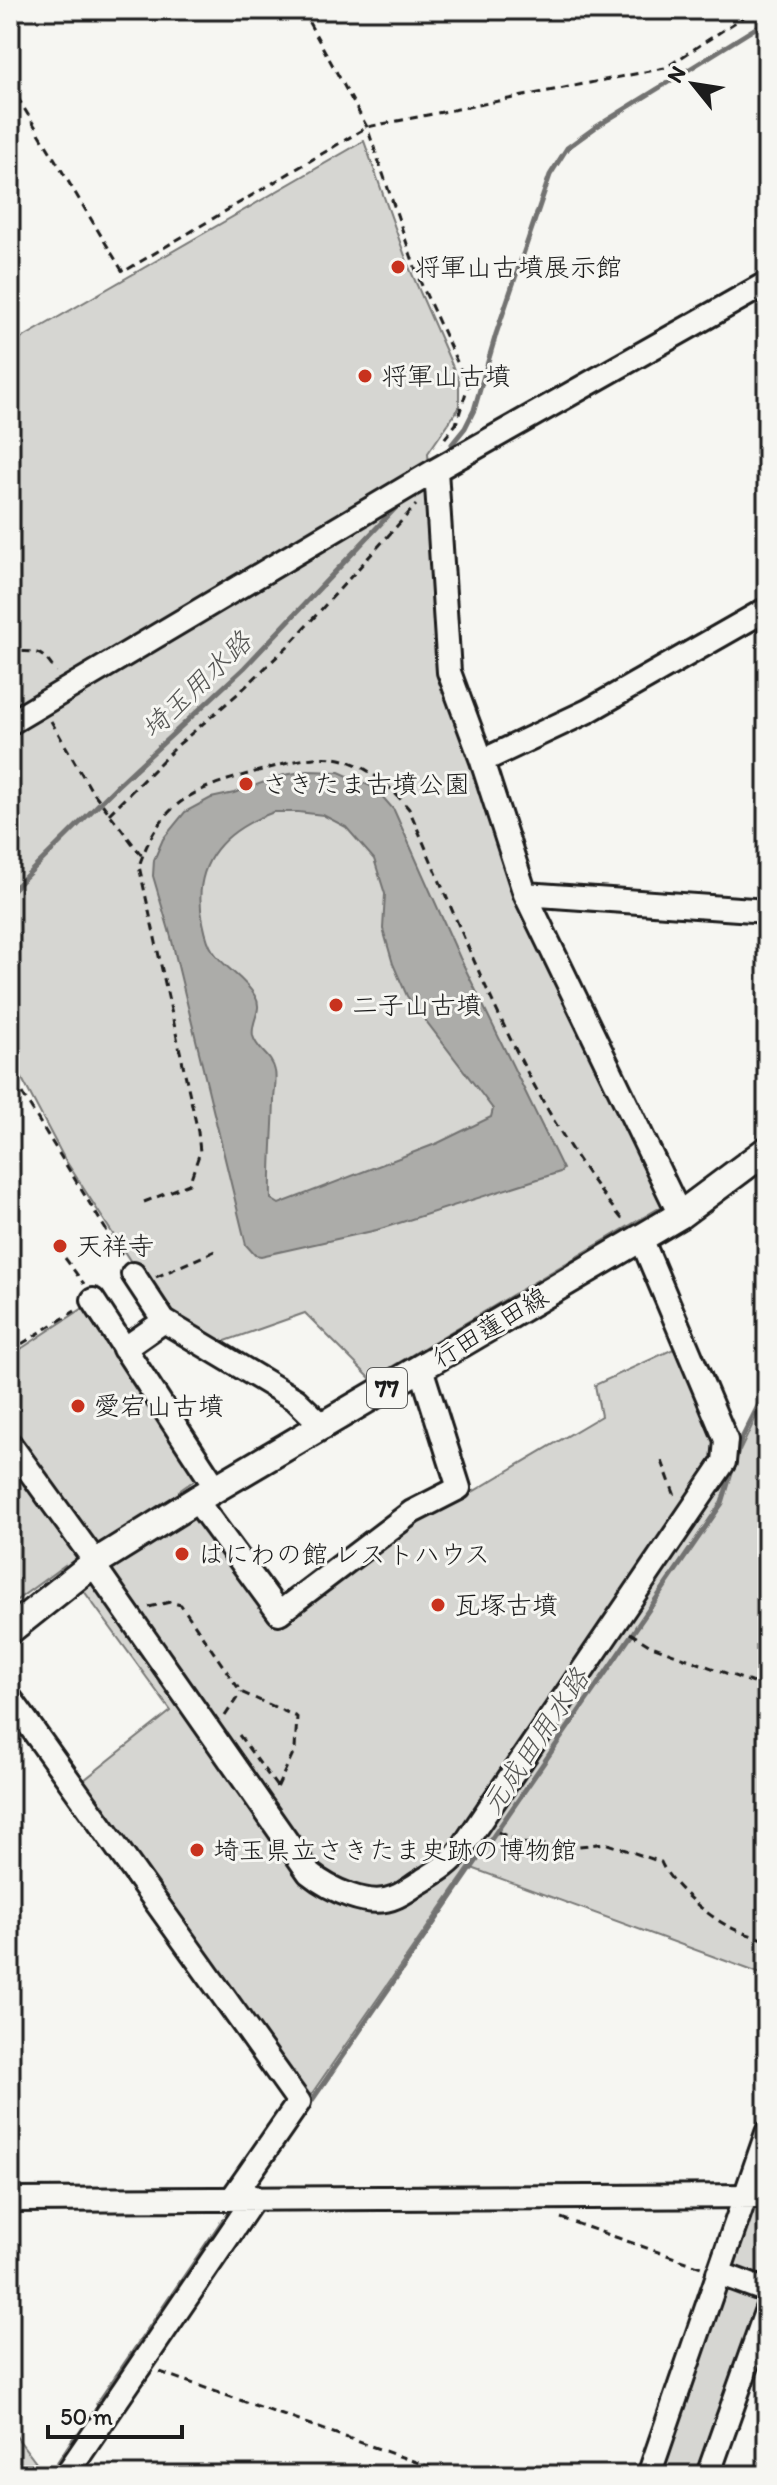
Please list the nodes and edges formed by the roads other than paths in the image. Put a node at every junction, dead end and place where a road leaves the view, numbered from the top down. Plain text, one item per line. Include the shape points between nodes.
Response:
1 (767, 283) edge
2 (430, 474) junction
3 (767, 609) edge
4 (10, 723) edge
5 (482, 761) junction
6 (525, 894) junction
7 (767, 911) edge
8 (767, 1150) edge
9 (680, 1215) junction
10 (635, 1234) junction
11 (137, 1280) road end
12 (88, 1292) road end
13 (164, 1321) junction
14 (124, 1349) junction
15 (421, 1368) junction
16 (324, 1427) junction
17 (10, 1444) edge
18 (206, 1494) junction
19 (91, 1558) junction
20 (10, 1630) edge
21 (10, 1698) edge
22 (767, 2133) edge
23 (744, 2196) junction
24 (767, 2196) edge
25 (244, 2197) junction
26 (10, 2200) edge
27 (718, 2273) junction
28 (767, 2291) edge
29 (767, 2309) edge
30 (66, 2475) edge
31 (649, 2475) edge
32 (708, 2475) edge

1 - 2 street
2 - 4 street
2 - 5 street via 449,672
3 - 5 street via 588,711
5 - 6 street
6 - 7 street
6 - 9 street
8 - 9 main road, 行田蓮田線 / 77
9 - 10 main road, 行田蓮田線 / 77
10 - 15 main road, 行田蓮田線 / 77
10 - 19 street via 726,1440 724,1462 451,1862 395,1898 358,1898 326,1887 309,1873
11 - 13 street
12 - 14 street
13 - 14 street
13 - 16 street via 296,1400
14 - 18 street
15 - 16 main road, 行田蓮田線 / 77
15 - 18 street via 459,1488 412,1512 279,1613
16 - 18 main road, 行田蓮田線 / 77
17 - 19 street
18 - 19 main road, 行田蓮田線 / 77
19 - 20 main road, 行田蓮田線 / 77
21 - 25 street via 299,2102
22 - 23 street
23 - 24 street
23 - 25 street
23 - 27 street
25 - 26 street
25 - 30 street
27 - 28 street
27 - 31 street
29 - 32 street

